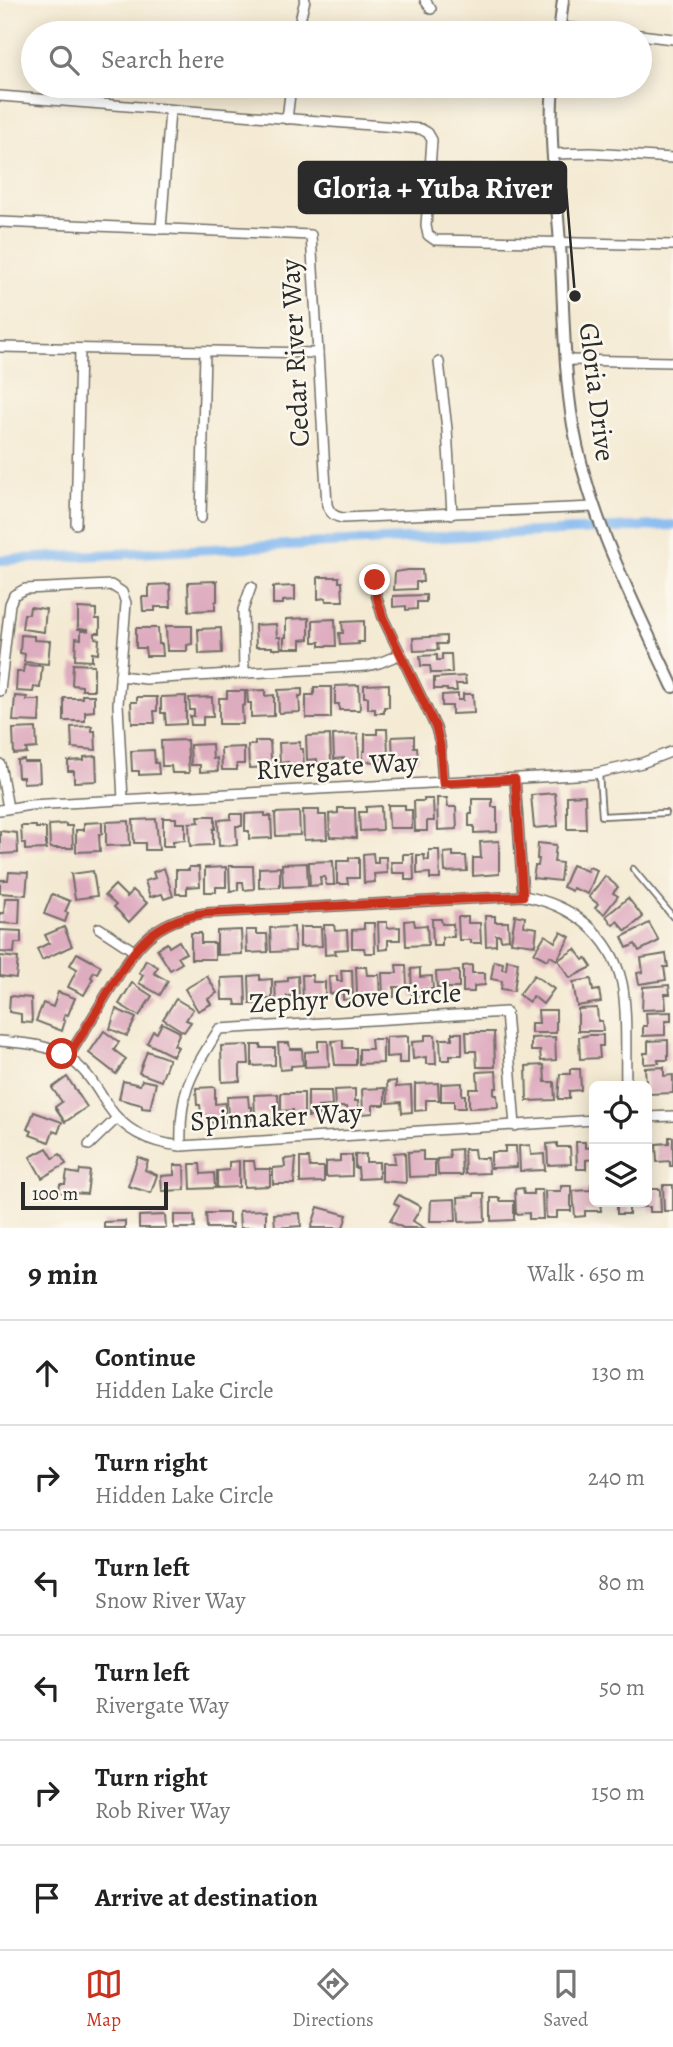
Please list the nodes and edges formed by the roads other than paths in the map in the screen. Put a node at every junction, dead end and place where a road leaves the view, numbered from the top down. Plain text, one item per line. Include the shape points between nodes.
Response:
1 (299, 0) edge
2 (305, 0) edge
3 (425, 0) edge
4 (562, 0) edge
5 (432, 9) dead end
6 (300, 21) edge
7 (560, 21) edge
8 (652, 36) edge
9 (673, 39) edge
10 (0, 96) edge
11 (21, 98) edge
12 (24, 98) edge
13 (290, 98) edge
14 (552, 98) edge
15 (170, 110) junction
16 (287, 120) junction
17 (553, 154) junction
18 (673, 158) edge
19 (0, 222) edge
20 (161, 229) junction
21 (560, 243) junction
22 (673, 245) edge
23 (0, 347) edge
24 (80, 349) junction
25 (205, 351) junction
26 (318, 353) junction
27 (567, 360) junction
28 (439, 362) dead end
29 (673, 362) edge
30 (594, 507) junction
31 (452, 514) junction
32 (201, 517) dead end
33 (76, 524) dead end
34 (375, 580) dead end
35 (251, 587) dead end
36 (401, 654) junction
37 (244, 673) junction
38 (120, 676) junction
39 (673, 687) edge
40 (0, 691) edge
41 (673, 751) edge
42 (0, 764) edge
43 (599, 773) junction
44 (515, 779) junction
45 (443, 783) junction
46 (123, 800) junction
47 (4, 809) edge
48 (665, 813) dead end
49 (633, 869) dead end
50 (523, 896) junction
51 (673, 917) edge
52 (99, 928) dead end
53 (134, 951) junction
54 (0, 1041) edge
55 (68, 1057) junction
56 (626, 1081) edge
57 (673, 1116) edge
58 (652, 1117) edge
59 (117, 1118) junction
60 (589, 1120) edge
61 (515, 1126) junction
62 (89, 1145) dead end
63 (181, 1146) junction

1 - 2 street
2 - 6 street
3 - 5 street
4 - 7 street
8 - 9 street
10 - 11 street
12 - 15 street
13 - 16 street
14 - 17 street, Gloria Drive
15 - 16 street
15 - 20 street
16 - 21 street via 421,129 428,134 432,140 426,226 435,240
17 - 18 street
17 - 21 street, Gloria Drive
19 - 20 street, Cedar River Way
20 - 26 street, Cedar River Way via 311,235
21 - 22 street
21 - 27 street, Gloria Drive
23 - 24 street
24 - 25 street
24 - 33 street
25 - 26 street
25 - 32 street
26 - 31 street, Cedar River Way via 329,511 343,518
27 - 29 street
27 - 30 street, Gloria Drive via 573,427
28 - 31 street
30 - 31 street, Cedar River Way
30 - 39 street, Gloria Drive
34 - 36 street via 379,608
35 - 37 street via 243,610
36 - 37 street via 367,666
36 - 45 street via 436,728
37 - 38 street via 146,679
38 - 40 street via 126,603 122,592 111,585 25,589 14,595 10,604
38 - 46 street
41 - 43 street, Rivergate Way via 642,764
42 - 47 street
43 - 44 street, Rivergate Way
43 - 48 lane via 602,816
44 - 45 street, Rivergate Way
44 - 50 street
45 - 46 street, Rivergate Way
46 - 47 street, Rivergate Way
49 - 51 lane
50 - 53 street via 194,915 164,925
50 - 56 street via 554,904 579,918 611,954 624,996
52 - 53 street
53 - 55 street
54 - 55 street, Spinnaker Way via 34,1044
55 - 59 street, Spinnaker Way via 90,1076
57 - 58 street
59 - 62 street
59 - 63 street, Spinnaker Way via 151,1141
60 - 61 street, Spinnaker Way
61 - 63 street, Spinnaker Way
61 - 63 street, Zephyr Cove Circle via 506,1012 219,1029 186,1088

